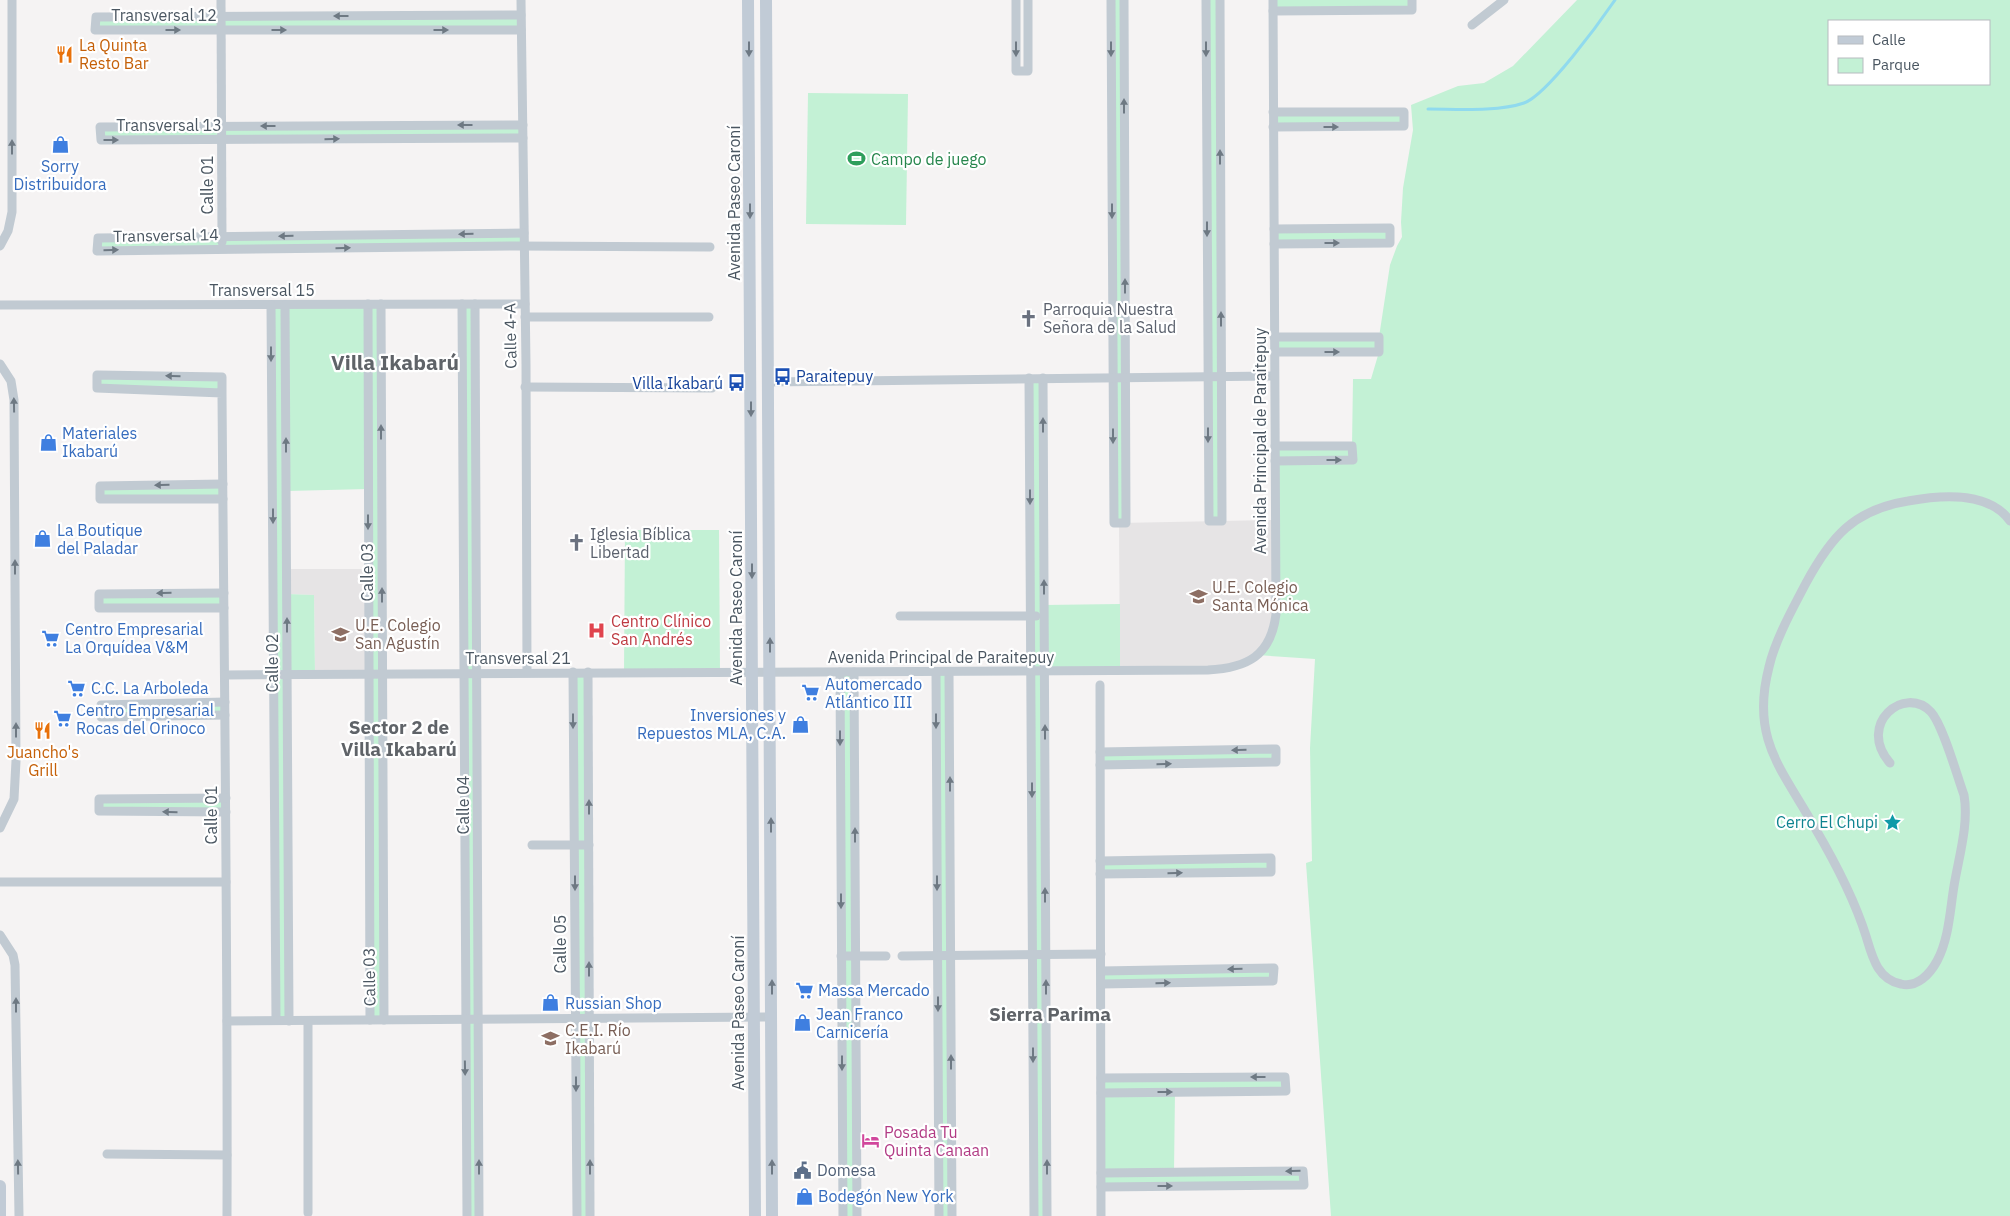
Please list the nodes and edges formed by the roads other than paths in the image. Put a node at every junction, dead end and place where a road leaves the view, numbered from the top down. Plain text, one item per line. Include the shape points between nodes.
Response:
1 (12, 0) edge
2 (221, 0) edge
3 (521, 0) edge
4 (748, 0) edge
5 (766, 0) edge
6 (1016, 0) edge
7 (1028, 0) edge
8 (1111, 0) edge
9 (1124, 0) edge
10 (1206, 0) edge
11 (1220, 0) edge
12 (1273, 0) edge
13 (1412, 0) edge
14 (1504, 0) edge
15 (1273, 11) junction
16 (521, 15) junction
17 (222, 16) junction
18 (371, 16) junction
19 (1472, 25) dead end
20 (222, 30) junction
21 (370, 30) junction
22 (521, 30) junction
23 (1273, 112) junction
24 (369, 125) junction
25 (522, 125) junction
26 (222, 126) junction
27 (298, 126) junction
28 (1273, 127) junction
29 (1207, 128) junction
30 (1220, 128) junction
31 (1112, 130) junction
32 (1124, 130) junction
33 (523, 138) junction
34 (298, 139) junction
35 (368, 139) junction
36 (222, 140) junction
37 (1274, 229) junction
38 (524, 233) junction
39 (446, 234) junction
40 (373, 235) junction
41 (222, 236) junction
42 (312, 236) junction
43 (1274, 244) junction
44 (0, 246) edge
45 (524, 246) junction
46 (446, 247) junction
47 (710, 247) dead end
48 (312, 248) junction
49 (373, 248) junction
50 (222, 249) junction
51 (368, 304) junction
52 (381, 304) junction
53 (462, 304) junction
54 (475, 304) junction
55 (525, 304) junction
56 (0, 305) edge
57 (271, 305) junction
58 (285, 305) junction
59 (709, 316) dead end
60 (525, 317) junction
61 (1274, 337) junction
62 (1274, 352) junction
63 (0, 364) edge
64 (286, 370) junction
65 (272, 371) junction
66 (1274, 376) junction
67 (1208, 377) junction
68 (1222, 377) junction
69 (1029, 378) junction
70 (1043, 378) junction
71 (1113, 378) junction
72 (1125, 378) junction
73 (768, 382) junction
74 (525, 387) junction
75 (712, 388) dead end
76 (222, 393) junction
77 (1275, 446) junction
78 (1275, 461) junction
79 (223, 484) junction
80 (382, 488) junction
81 (368, 489) junction
82 (462, 489) junction
83 (476, 489) junction
84 (286, 491) junction
85 (272, 492) junction
86 (223, 499) junction
87 (2010, 521) edge
88 (1030, 523) junction
89 (1044, 523) junction
90 (224, 593) junction
91 (224, 608) junction
92 (900, 616) dead end
93 (1031, 616) junction
94 (1044, 616) junction
95 (1031, 671) junction
96 (1044, 671) junction
97 (527, 672) junction
98 (573, 672) junction
99 (588, 672) junction
100 (753, 672) junction
101 (770, 672) junction
102 (840, 672) junction
103 (854, 672) junction
104 (936, 672) junction
105 (949, 672) junction
106 (368, 673) junction
107 (382, 673) junction
108 (463, 673) junction
109 (478, 673) junction
110 (224, 674) junction
111 (274, 674) junction
112 (287, 674) junction
113 (1100, 685) dead end
114 (224, 702) junction
115 (225, 715) junction
116 (288, 730) junction
117 (274, 731) junction
118 (1100, 752) junction
119 (1890, 763) dead end
120 (1100, 765) junction
121 (226, 798) junction
122 (937, 808) junction
123 (950, 808) junction
124 (841, 811) junction
125 (855, 811) junction
126 (226, 812) junction
127 (1045, 813) junction
128 (1032, 814) junction
129 (0, 828) edge
130 (532, 844) dead end
131 (574, 845) junction
132 (589, 845) junction
133 (464, 846) junction
134 (479, 846) junction
135 (383, 847) junction
136 (275, 848) junction
137 (288, 848) junction
138 (369, 848) junction
139 (1100, 861) junction
140 (1100, 874) junction
141 (0, 882) edge
142 (226, 882) junction
143 (0, 935) edge
144 (464, 942) junction
145 (479, 942) junction
146 (1033, 954) junction
147 (1046, 954) junction
148 (1100, 954) junction
149 (938, 955) junction
150 (950, 955) junction
151 (841, 956) junction
152 (856, 956) junction
153 (886, 956) dead end
154 (902, 956) dead end
155 (1101, 971) junction
156 (369, 979) junction
157 (384, 979) junction
158 (1101, 984) junction
159 (276, 990) junction
160 (289, 990) junction
161 (772, 1016) junction
162 (754, 1017) junction
163 (576, 1018) junction
164 (590, 1018) junction
165 (465, 1019) junction
166 (479, 1019) junction
167 (276, 1020) junction
168 (308, 1020) junction
169 (370, 1020) junction
170 (384, 1020) junction
171 (289, 1021) junction
172 (227, 1022) junction
173 (1101, 1078) junction
174 (1046, 1083) junction
175 (1034, 1084) junction
176 (938, 1087) junction
177 (951, 1087) junction
178 (842, 1093) junction
179 (1101, 1093) junction
180 (856, 1094) junction
181 (107, 1154) dead end
182 (227, 1155) junction
183 (1101, 1173) junction
184 (0, 1186) edge
185 (1101, 1187) junction
186 (308, 1213) dead end
187 (0, 1216) edge
188 (19, 1216) edge
189 (227, 1216) edge
190 (467, 1216) edge
191 (480, 1216) edge
192 (577, 1216) edge
193 (590, 1216) edge
194 (755, 1216) edge
195 (772, 1216) edge
196 (843, 1216) edge
197 (857, 1216) edge
198 (939, 1216) edge
199 (952, 1216) edge
200 (1034, 1216) edge
201 (1047, 1216) edge
202 (1102, 1216) edge

44 -> 1 street via 8,231 12,212
2 - 17 street, Calle 01
3 - 16 street, Calle 4-A
4 -> 100 street, Avenida Paseo Caroní
5 - 73 street, Avenida Paseo Caroní
6 -> 7 street via 1016,71 1028,71
8 -> 31 street
32 -> 9 street
10 -> 29 street
11 - 30 street
12 - 15 street, Avenida Principal de Paraitepuy
13 - 15 street via 1412,10
14 - 19 street
15 - 23 street, Avenida Principal de Paraitepuy
16 - 18 street, Transversal 12
16 - 22 street, Calle 4-A
18 -> 17 street, Transversal 12
17 - 20 street, Calle 01
17 -> 20 street, Transversal 12 via 96,17 95,30
18 - 21 street
20 -> 21 street, Transversal 12
20 - 26 street, Calle 01
21 -> 22 street, Transversal 12
22 - 25 street, Calle 4-A
23 - 28 street, Avenida Principal de Paraitepuy
28 -> 23 street via 1404,126 1404,112
25 -> 24 street, Transversal 13
24 - 27 street, Transversal 13
24 - 35 street
25 - 33 street, Calle 4-A
27 -> 26 street, Transversal 13
26 - 36 street, Calle 01
26 -> 36 street, Transversal 13 via 100,127 100,140
27 - 34 street
28 - 37 street, Avenida Principal de Paraitepuy
29 - 30 street
29 -> 67 street
68 -> 30 street
31 - 32 street
31 -> 71 street
72 -> 32 street
33 - 35 street, Transversal 13
33 - 38 street, Calle 4-A
34 -> 35 street, Transversal 13
34 - 36 street, Transversal 13
36 - 41 street, Calle 01
37 - 43 street, Avenida Principal de Paraitepuy
43 -> 37 street via 1390,243 1390,228
38 -> 39 street, Transversal 14
38 - 45 street, Calle 4-A
39 - 40 street, Transversal 14
39 - 46 street
40 - 42 street, Transversal 14
40 - 49 street
42 -> 41 street, Transversal 14
41 - 50 street, Calle 01
41 -> 50 street, Transversal 14 via 98,238 97,251
42 - 48 street
43 - 61 street, Avenida Principal de Paraitepuy
45 - 46 street, Transversal 14
45 - 47 street, Transversal 14
45 - 55 street, Calle 4-A
46 - 49 street, Transversal 14
48 -> 49 street, Transversal 14
48 - 50 street, Transversal 14
51 - 52 street, Transversal 15
51 - 58 street, Transversal 15
51 - 81 street, Calle 03
52 - 53 street, Transversal 15
80 -> 52 street, Calle 03
53 - 54 street, Transversal 15
53 - 82 street, Calle 04
54 - 55 street, Transversal 15
54 - 83 street, Calle 04
55 - 60 street, Calle 4-A
56 - 57 street, Transversal 15
57 - 58 street, Transversal 15
57 -> 65 street, Calle 02
58 - 64 street, Calle 02
59 - 60 street
60 - 74 street, Calle 4-A
61 - 62 street, Avenida Principal de Paraitepuy
62 -> 61 street via 1379,352 1379,337
62 - 66 street, Avenida Principal de Paraitepuy
129 -> 63 street via 14,800 16,760 14,400 11,381
64 - 65 street
84 -> 64 street, Calle 02
65 - 85 street, Calle 02
66 - 68 street
66 - 77 street, Avenida Principal de Paraitepuy
67 - 68 street
67 -> 68 street via 1208,521 1222,521
67 - 72 street
69 - 70 street
69 - 73 street
69 -> 88 street
70 - 71 street
89 -> 70 street
71 - 72 street
71 -> 72 street via 1114,523 1126,523
101 -> 73 street, Avenida Paseo Caroní
74 - 75 street
74 - 97 street, Calle 4-A
76 -> 76 street, Calle 01 via 222,377 97,375 97,388
76 - 79 street, Calle 01
77 - 78 street, Avenida Principal de Paraitepuy
78 -> 77 street via 1353,460 1352,446
78 - 96 street, Avenida Principal de Paraitepuy via 1276,614 1272,632 1257,655 1243,665 1223,670
79 - 86 street, Calle 01
79 -> 86 street via 100,486 100,499
80 - 81 street
107 -> 80 street, Calle 03
81 -> 106 street, Calle 03
82 - 83 street
82 - 108 street, Calle 04
83 - 109 street, Calle 04
84 - 85 street
112 -> 84 street, Calle 02
85 -> 111 street, Calle 02
86 - 90 street, Calle 01
87 - 119 street via 1999,509 1985,502 1946,498 1909,500 1857,519 1837,536 1818,562 1769,666 1764,715 1774,759 1853,899 1876,966 1896,983 1909,985 1933,969 1943,945 1964,828 1965,804 1937,721 1926,708 1902,704 1884,718 1878,741
88 - 89 street
88 - 93 street
94 -> 89 street
90 - 91 street, Calle 01
90 -> 91 street via 99,594 99,608
91 - 110 street, Calle 01
92 - 93 street
93 - 94 street
93 - 95 street
94 - 96 street
95 - 96 street, Avenida Principal de Paraitepuy
95 - 105 street, Avenida Principal de Paraitepuy
95 -> 128 street
127 -> 96 street
97 - 98 street, Transversal 21
97 - 109 street, Transversal 21
98 - 99 street, Transversal 21
98 -> 131 street, Calle 05
99 - 100 street, Transversal 21
132 -> 99 street, Calle 05
100 - 101 street, Avenida Principal de Paraitepuy
100 - 162 street, Avenida Paseo Caroní
101 - 102 street, Avenida Principal de Paraitepuy
161 -> 101 street, Avenida Paseo Caroní
102 - 103 street, Avenida Principal de Paraitepuy
102 -> 124 street
103 - 104 street, Avenida Principal de Paraitepuy
103 - 125 street
104 - 105 street, Avenida Principal de Paraitepuy
104 -> 122 street
123 -> 105 street
106 - 107 street, Transversal 21
106 - 112 street, Transversal 21
106 - 138 street, Calle 03
107 - 108 street, Transversal 21
107 - 135 street, Calle 03
108 - 109 street, Transversal 21
108 - 133 street, Calle 04
109 - 134 street, Calle 04
110 - 111 street, Transversal 21
110 - 114 street, Calle 01
111 - 112 street, Transversal 21
111 - 117 street, Calle 02
112 - 116 street, Calle 02
113 - 118 street
114 - 115 street, Calle 01
114 - 115 street via 101,705 102,717
115 - 121 street, Calle 01
116 - 117 street
116 - 137 street, Calle 02
117 - 136 street, Calle 02
118 - 120 street
120 -> 118 street via 1276,762 1276,749
120 - 139 street
121 - 126 street, Calle 01
126 -> 121 street via 99,811 99,799
122 - 123 street
122 -> 149 street
123 - 150 street
124 - 125 street
124 -> 151 street
152 -> 125 street
126 - 142 street, Calle 01
127 - 128 street
147 -> 127 street
128 - 146 street
130 - 131 street
131 - 132 street
131 -> 163 street, Calle 05
164 -> 132 street, Calle 05
133 - 134 street
133 - 144 street, Calle 04
134 - 145 street, Calle 04
135 - 138 street
135 - 157 street, Calle 03
136 - 137 street
136 - 159 street, Calle 02
137 - 160 street, Calle 02
138 - 156 street, Calle 03
139 - 140 street
140 -> 139 street via 1271,872 1271,858
140 - 148 street
141 - 142 street
142 - 172 street, Calle 01
188 -> 143 street via 15,965 13,955
144 - 145 street
144 - 165 street, Calle 04
145 - 166 street, Calle 04
146 - 147 street
146 - 150 street
146 -> 175 street
147 - 148 street
174 -> 147 street
148 - 155 street
149 - 150 street
149 - 154 street
149 -> 176 street
177 -> 150 street
151 - 152 street
151 -> 178 street
152 - 153 street
152 - 180 street
155 - 158 street
158 -> 155 street via 1274,981 1274,968
156 - 157 street
156 - 169 street, Calle 03
157 - 170 street, Calle 03
158 - 173 street
159 - 160 street
159 - 167 street, Calle 02
160 - 171 street, Calle 02
161 - 162 street
195 -> 161 street, Avenida Paseo Caroní
162 - 164 street
162 - 194 street, Avenida Paseo Caroní
163 - 164 street
163 - 166 street
163 -> 192 street, Calle 05
193 -> 164 street, Calle 05
165 - 166 street
165 - 170 street
165 -> 190 street, Calle 04
191 -> 166 street, Calle 04
167 - 171 street
167 - 172 street
168 - 169 street
168 - 171 street
168 - 186 street
169 - 170 street
172 - 182 street, Calle 01
173 - 179 street
179 -> 173 street via 1286,1091 1285,1077
174 - 175 street
201 -> 174 street
175 - 200 street
176 - 177 street
176 - 198 street
177 - 199 street
178 - 180 street
178 - 196 street
179 - 183 street
180 - 197 street
181 - 182 street
182 - 189 street, Calle 01
183 - 185 street
185 -> 183 street via 1304,1185 1303,1171
184 - 187 street
185 - 202 street

